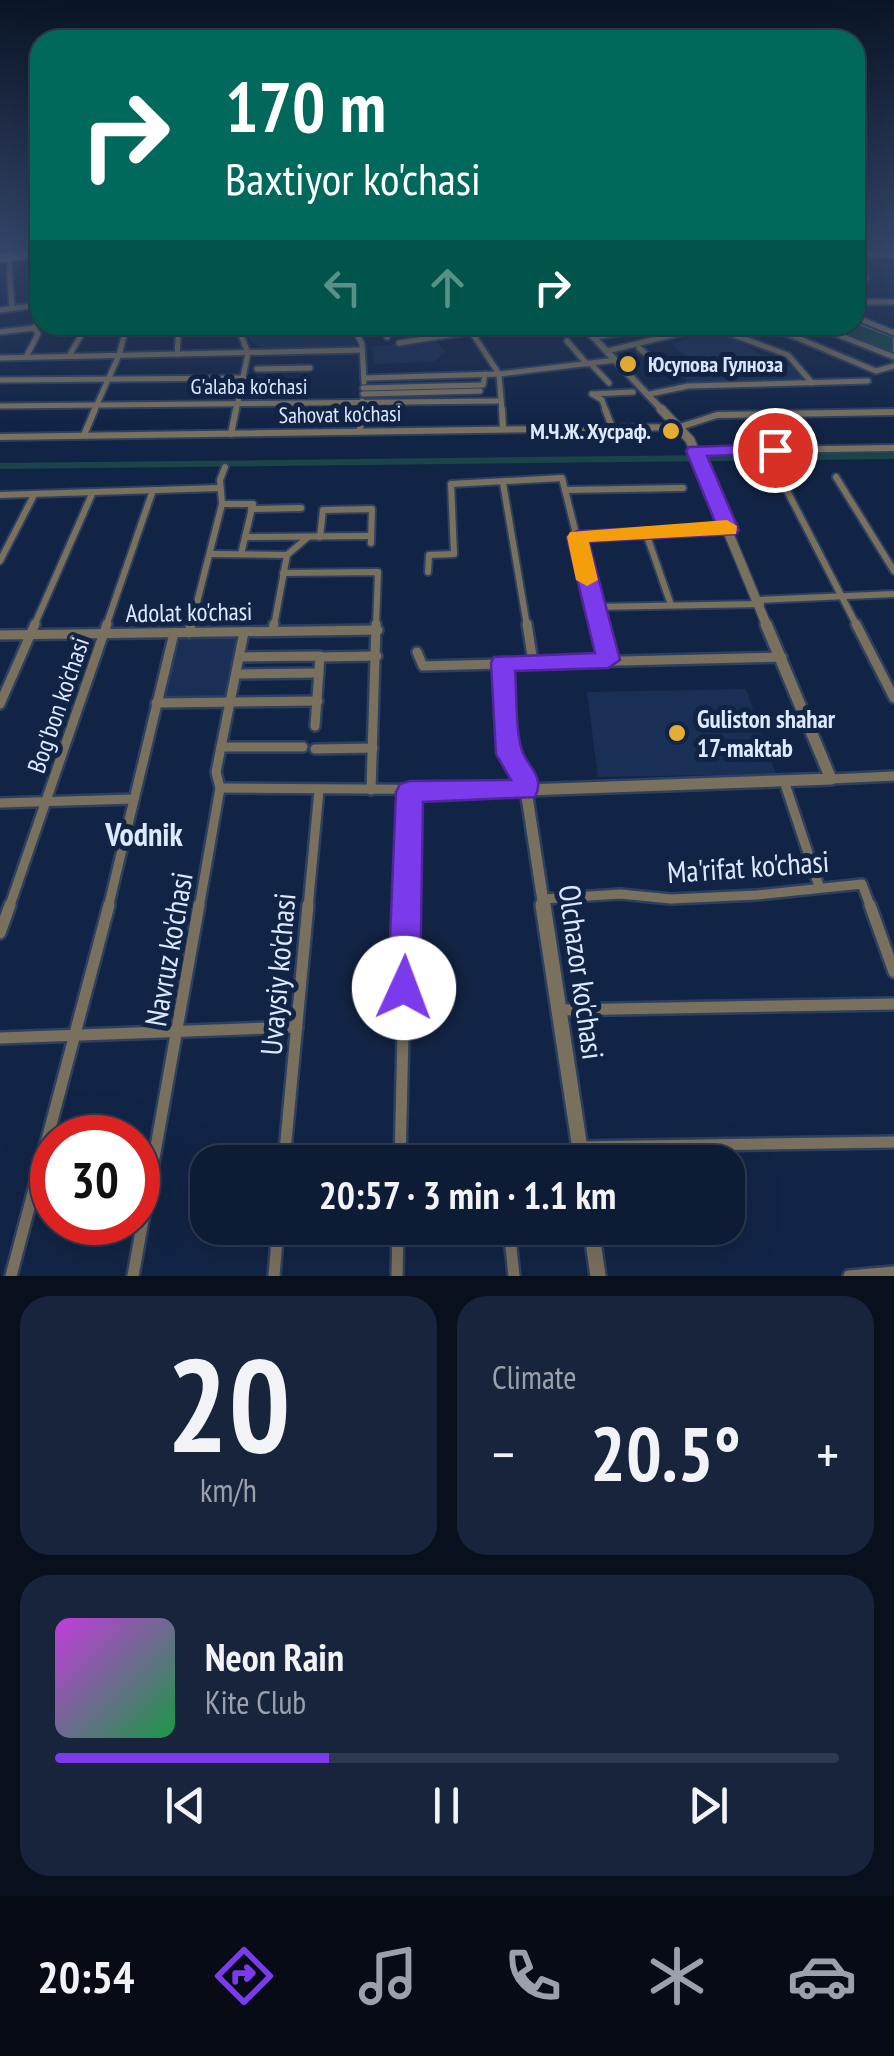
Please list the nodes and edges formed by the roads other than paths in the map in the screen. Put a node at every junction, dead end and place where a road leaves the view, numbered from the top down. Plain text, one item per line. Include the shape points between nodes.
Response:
1 (12, 306) edge
2 (30, 306) edge
3 (12, 309) junction
4 (0, 310) edge
5 (865, 321) edge
6 (30, 328) edge
7 (0, 332) edge
8 (894, 333) edge
9 (37, 335) edge
10 (80, 335) edge
11 (125, 335) edge
12 (178, 335) edge
13 (241, 335) edge
14 (357, 335) edge
15 (436, 335) edge
16 (474, 335) edge
17 (609, 335) edge
18 (672, 335) edge
19 (735, 335) edge
20 (791, 335) edge
21 (838, 335) edge
22 (594, 337) joint
23 (683, 340) dead end
24 (567, 341) dead end
25 (399, 343) dead end
26 (626, 347) junction
27 (640, 348) junction
28 (362, 350) junction
29 (608, 351) junction
30 (248, 353) junction
31 (177, 354) junction
32 (120, 355) junction
33 (69, 356) junction
34 (26, 357) junction
35 (894, 357) edge
36 (0, 358) edge
37 (616, 360) junction
38 (653, 360) dead end
39 (589, 364) junction
40 (892, 367) edge
41 (257, 368) dead end
42 (310, 368) dead end
43 (485, 374) junction
44 (499, 374) junction
45 (421, 376) junction
46 (244, 378) junction
47 (364, 378) junction
48 (109, 379) junction
49 (0, 380) edge
50 (868, 381) dead end
51 (609, 383) dead end
52 (812, 383) junction
53 (422, 386) junction
54 (480, 391) dead end
55 (634, 392) dead end
56 (650, 394) junction
57 (363, 395) junction
58 (498, 401) junction
59 (238, 403) junction
60 (99, 404) junction
61 (0, 406) edge
62 (894, 412) edge
63 (680, 427) junction
64 (612, 428) junction
65 (502, 429) junction
66 (360, 431) junction
67 (232, 434) junction
68 (84, 435) junction
69 (0, 436) edge
70 (894, 448) edge
71 (696, 453) junction
72 (224, 467) dead end
73 (836, 476) dead end
74 (503, 483) junction
75 (783, 483) dead end
76 (220, 488) junction
77 (683, 488) dead end
78 (154, 490) junction
79 (565, 490) junction
80 (92, 494) junction
81 (0, 495) edge
82 (34, 495) junction
83 (222, 504) junction
84 (252, 506) junction
85 (301, 508) dead end
86 (729, 530) junction
87 (646, 533) junction
88 (308, 537) junction
89 (320, 537) junction
90 (577, 537) junction
91 (244, 538) junction
92 (210, 554) junction
93 (241, 554) junction
94 (287, 554) junction
95 (0, 561) edge
96 (894, 571) edge
97 (428, 572) dead end
98 (282, 574) junction
99 (894, 594) edge
100 (840, 596) junction
101 (760, 602) junction
102 (593, 606) junction
103 (671, 606) junction
104 (378, 630) junction
105 (273, 631) junction
106 (244, 632) junction
107 (174, 633) junction
108 (189, 633) junction
109 (0, 634) edge
110 (31, 634) junction
111 (104, 634) junction
112 (417, 652) dead end
113 (240, 656) junction
114 (320, 656) junction
115 (377, 656) junction
116 (782, 658) junction
117 (608, 660) junction
118 (533, 662) junction
119 (503, 663) junction
120 (320, 673) junction
121 (236, 674) junction
122 (894, 698) edge
123 (232, 702) junction
124 (318, 702) junction
125 (0, 704) edge
126 (156, 704) junction
127 (315, 726) dead end
128 (222, 746) junction
129 (303, 747) dead end
130 (373, 748) junction
131 (315, 749) dead end
132 (894, 776) edge
133 (831, 779) junction
134 (784, 781) junction
135 (220, 788) junction
136 (319, 790) junction
137 (371, 790) junction
138 (526, 790) junction
139 (410, 792) junction
140 (134, 799) junction
141 (46, 802) junction
142 (0, 803) edge
143 (819, 886) junction
144 (544, 899) junction
145 (0, 933) edge
146 (894, 972) edge
147 (894, 1004) edge
148 (560, 1010) junction
149 (297, 1027) junction
150 (179, 1032) junction
151 (78, 1037) junction
152 (0, 1038) edge
153 (894, 1142) edge
154 (286, 1145) edge
155 (400, 1145) edge
156 (579, 1145) edge
157 (658, 1145) edge
158 (277, 1245) edge
159 (398, 1245) edge
160 (511, 1245) edge
161 (594, 1245) edge
162 (894, 1272) edge
163 (10, 1276) edge
164 (133, 1276) edge
165 (274, 1276) edge
166 (397, 1276) edge
167 (514, 1276) edge
168 (598, 1276) edge
169 (849, 1276) edge

1 - 3 street
2 - 3 street
3 - 4 street
5 - 8 street
6 - 7 street
9 - 34 street
10 - 33 street
11 - 32 street
12 - 31 street
13 - 30 street
14 - 28 street
15 - 25 street
16 - 44 street
17 - 22 street
18 - 26 street
19 - 52 street via 782,349
20 - 40 street via 876,371
21 - 35 street
22 - 29 street
23 - 27 street
24 - 39 street
26 - 27 street
26 - 29 street
27 - 38 street
28 - 30 street
28 - 47 street
29 - 37 street
30 - 31 street
30 - 46 street
31 - 32 street
32 - 33 street
32 - 48 street
33 - 34 street
34 - 36 street
37 - 39 street
37 - 56 street
39 - 44 street
39 - 51 street
41 - 42 street
43 - 44 street
43 - 45 street
43 - 53 street via 482,385
44 - 58 street
45 - 47 street
45 - 53 street
46 - 48 street
46 - 59 street
47 - 57 street
48 - 49 street
48 - 60 street
50 - 52 street
52 - 56 street via 688,386
53 - 57 street
54 - 57 street
55 - 64 street via 592,394 602,400
56 - 63 street
57 - 58 street, G'alaba ko'chasi
57 - 59 street, G'alaba ko'chasi
57 - 66 street
58 - 65 street
59 - 60 street, G'alaba ko'chasi
59 - 67 street
60 - 61 street, G'alaba ko'chasi
60 - 68 street
62 - 63 street, Sahovat ko'chasi via 717,415
63 - 64 street, Sahovat ko'chasi
63 - 71 street
64 - 65 street, Sahovat ko'chasi
65 - 66 street, Sahovat ko'chasi
66 - 67 street, Sahovat ko'chasi
67 - 68 street, Sahovat ko'chasi
68 - 69 street, Sahovat ko'chasi
70 - 71 street
71 - 86 street
72 - 76 street
73 - 96 street
74 - 79 street via 562,478
74 - 97 street via 451,484 454,554 429,555
74 - 118 street
75 - 100 street
76 - 78 street
76 - 83 street
77 - 79 street
78 - 80 street
78 - 111 street, Bog'bon ko'chasi
79 - 90 street
80 - 82 street
80 - 110 street
81 - 82 street
82 - 95 street
83 - 84 street
83 - 92 street
84 - 85 street
84 - 91 street
86 - 87 street
86 - 101 street
87 - 90 street
87 - 103 street
88 - 89 street
88 - 91 street
88 - 94 street
89 - 89 street via 371,539 372,509 323,510
90 - 102 street
91 - 93 street
92 - 93 street
92 - 108 street
93 - 94 street
94 - 98 street
98 - 104 street via 378,572
98 - 105 street
99 - 100 street
100 - 101 street
100 - 122 street
101 - 103 street
101 - 116 street
102 - 103 street
102 - 117 street
104 - 105 street, Adolat ko'chasi
104 - 115 street
105 - 106 street, Adolat ko'chasi
106 - 108 street, Adolat ko'chasi
106 - 113 street, Navruz ko'chasi
107 - 108 street, Adolat ko'chasi
107 - 111 street, Adolat ko'chasi
107 - 126 street
109 - 110 street, Adolat ko'chasi
110 - 111 street, Adolat ko'chasi
110 - 125 street
111 - 141 street, Bog'bon ko'chasi
112 - 119 street via 423,666
113 - 114 street
113 - 121 street, Navruz ko'chasi
114 - 115 street
114 - 120 street
115 - 130 street
116 - 117 street
116 - 133 street
117 - 118 street
118 - 119 street
119 - 138 street via 509,754
120 - 121 street
120 - 124 street
121 - 123 street, Navruz ko'chasi
123 - 124 street
123 - 126 street
123 - 128 street, Navruz ko'chasi
124 - 127 street
126 - 140 street
128 - 129 street
128 - 135 street, Navruz ko'chasi
130 - 131 street
130 - 137 street
132 - 133 street
133 - 134 street
134 - 138 street
134 - 143 street
135 - 136 street
135 - 150 street, Navruz ko'chasi
136 - 137 street
136 - 149 street, Uvaysiy ko'chasi
137 - 139 street
138 - 139 street
138 - 144 street, Olchazor ko'chasi
139 - 155 street
140 - 141 street
140 - 151 street
141 - 142 street
141 - 145 street, Bog'bon ko'chasi
143 - 144 street, Ma'rifat ko'chasi via 756,895
143 - 146 street, Ma'rifat ko'chasi via 862,884
144 - 148 street, Olchazor ko'chasi
147 - 148 street
148 - 156 street, Olchazor ko'chasi
149 - 150 street
149 - 154 street, Uvaysiy ko'chasi
150 - 151 street
150 - 164 street, Navruz ko'chasi
151 - 152 street
151 - 163 street
153 - 157 street
158 - 165 street
159 - 166 street
160 - 167 street
161 - 168 street
162 - 169 street

